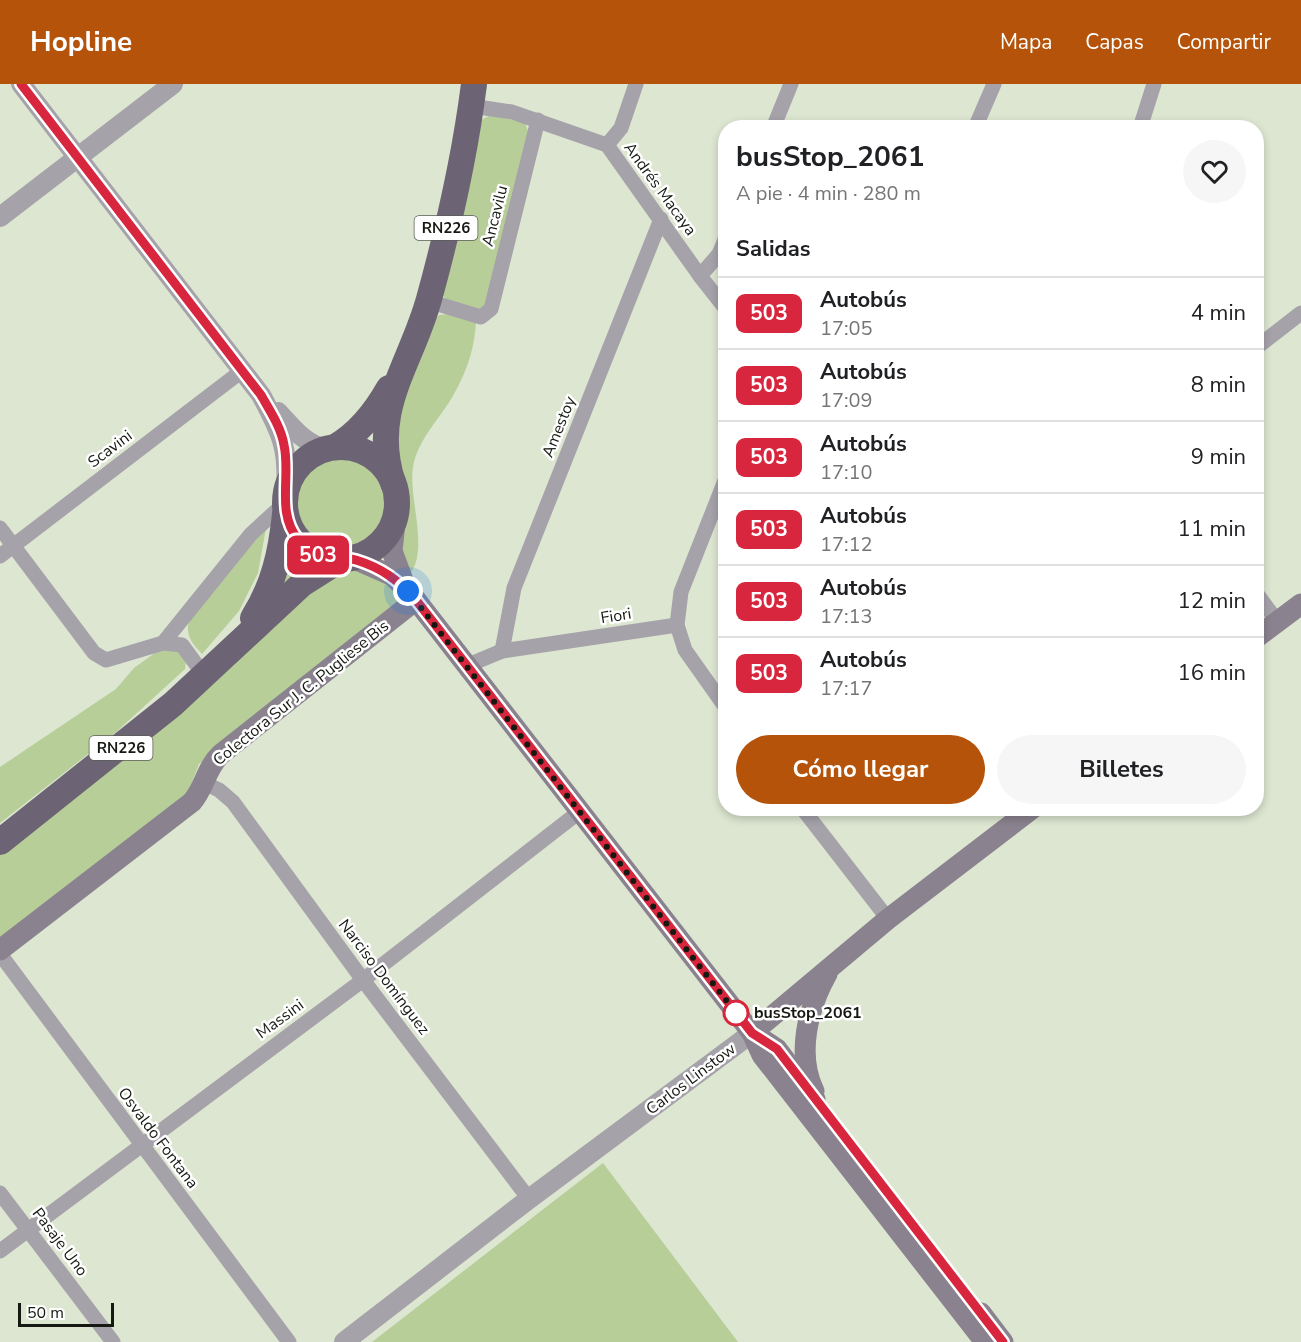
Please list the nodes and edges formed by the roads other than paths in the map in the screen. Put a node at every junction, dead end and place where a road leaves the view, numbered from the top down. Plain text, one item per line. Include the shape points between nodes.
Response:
1 (21, 84) edge
2 (173, 84) edge
3 (636, 84) edge
4 (791, 84) edge
5 (994, 84) edge
6 (1154, 84) edge
7 (472, 95) edge
8 (538, 120) junction
9 (776, 120) edge
10 (978, 120) edge
11 (1143, 120) edge
12 (607, 146) junction
13 (79, 158) junction
14 (0, 217) edge
15 (661, 219) junction
16 (718, 255) edge
17 (700, 276) junction
18 (718, 299) edge
19 (428, 301) junction
20 (1301, 314) edge
21 (1264, 342) edge
22 (402, 368) junction
23 (243, 370) junction
24 (261, 395) junction
25 (331, 448) junction
26 (393, 483) junction
27 (718, 498) edge
28 (285, 502) junction
29 (396, 514) junction
30 (0, 528) edge
31 (13, 546) junction
32 (0, 556) edge
33 (350, 559) junction
34 (412, 596) junction
35 (1264, 603) edge
36 (1301, 604) edge
37 (1277, 621) junction
38 (677, 625) junction
39 (1264, 631) edge
40 (163, 643) junction
41 (234, 645) junction
42 (502, 651) junction
43 (466, 666) junction
44 (204, 675) junction
45 (718, 697) edge
46 (204, 783) junction
47 (579, 812) junction
48 (808, 816) edge
49 (1023, 816) edge
50 (0, 842) edge
51 (888, 919) junction
52 (0, 952) edge
53 (831, 967) junction
54 (363, 980) junction
55 (752, 1033) junction
56 (820, 1106) junction
57 (141, 1144) junction
58 (0, 1193) edge
59 (529, 1199) junction
60 (28, 1230) junction
61 (0, 1251) edge
62 (113, 1342) edge
63 (289, 1342) edge
64 (344, 1342) edge
65 (985, 1342) edge
66 (1003, 1342) edge

1 - 13 street
2 - 13 street
3 - 12 street via 621,128
4 - 9 street
5 - 10 street
6 - 11 street
7 - 8 street, Andrés Macaya
7 - 19 highway, RN226
8 - 12 street, Andrés Macaya
8 - 19 street, Ancavilu via 491,309 481,317
12 - 15 street, Andrés Macaya
13 - 14 street
13 - 23 street
15 - 17 street, Andrés Macaya
15 - 42 street, Amestoy via 514,588
16 - 17 street
17 - 18 street, Andrés Macaya
19 - 22 highway, RN226
20 - 21 street
22 - 25 highway, RN226 via 371,415 351,437
22 - 26 highway, RN226 via 384,441
23 - 24 street
23 - 31 street, Scavini
24 - 25 street via 303,438 318,447
24 - 28 street via 284,444
25 - 26 highway, RN226 via 350,447 376,459
25 - 28 highway, RN226 via 300,465 290,479
26 - 29 highway, RN226
27 - 38 street via 681,592
28 - 33 highway via 289,525 306,548 332,559
28 - 40 street via 251,534
28 - 41 highway, RN226 via 280,554 268,594
29 - 33 highway, RN226 via 382,542
29 - 34 main road via 394,559
30 - 31 street
31 - 32 street, Scavini
31 - 40 street via 94,653 106,660
33 - 34 main road via 386,572
33 - 41 highway, RN226 via 302,584
34 - 43 main road
34 - 46 main road, Colectora Sur J. C. Pugliese Bis via 221,754 210,766
35 - 37 street
36 - 37 main road
37 - 39 main road
38 - 42 street, Fiori
38 - 45 street via 685,650
40 - 44 street via 182,645
41 - 44 highway, RN226
42 - 43 street, Fiori
43 - 47 main road
44 - 50 highway, RN226 via 144,729
46 - 52 main road, Colectora Sur J. C. Pugliese Bis via 192,802
46 - 54 street, Narciso Domínguez via 233,802
47 - 54 street, Massini
47 - 55 main road
48 - 51 street
49 - 51 main road, Carlos Linstow
51 - 53 main road, Carlos Linstow
52 - 57 street, Osvaldo Fontana
53 - 55 main road, Carlos Linstow
53 - 56 main road via 812,1008 806,1039 809,1074
54 - 57 street, Massini
54 - 59 street, Narciso Domínguez
55 - 56 main road via 777,1049
55 - 59 street, Carlos Linstow
55 - 65 main road via 762,1055
56 - 66 main road
57 - 60 street, Massini
57 - 63 street, Osvaldo Fontana
58 - 60 street, Pasaje Uno
59 - 64 street, Carlos Linstow
60 - 61 street, Massini
60 - 62 street, Pasaje Uno

